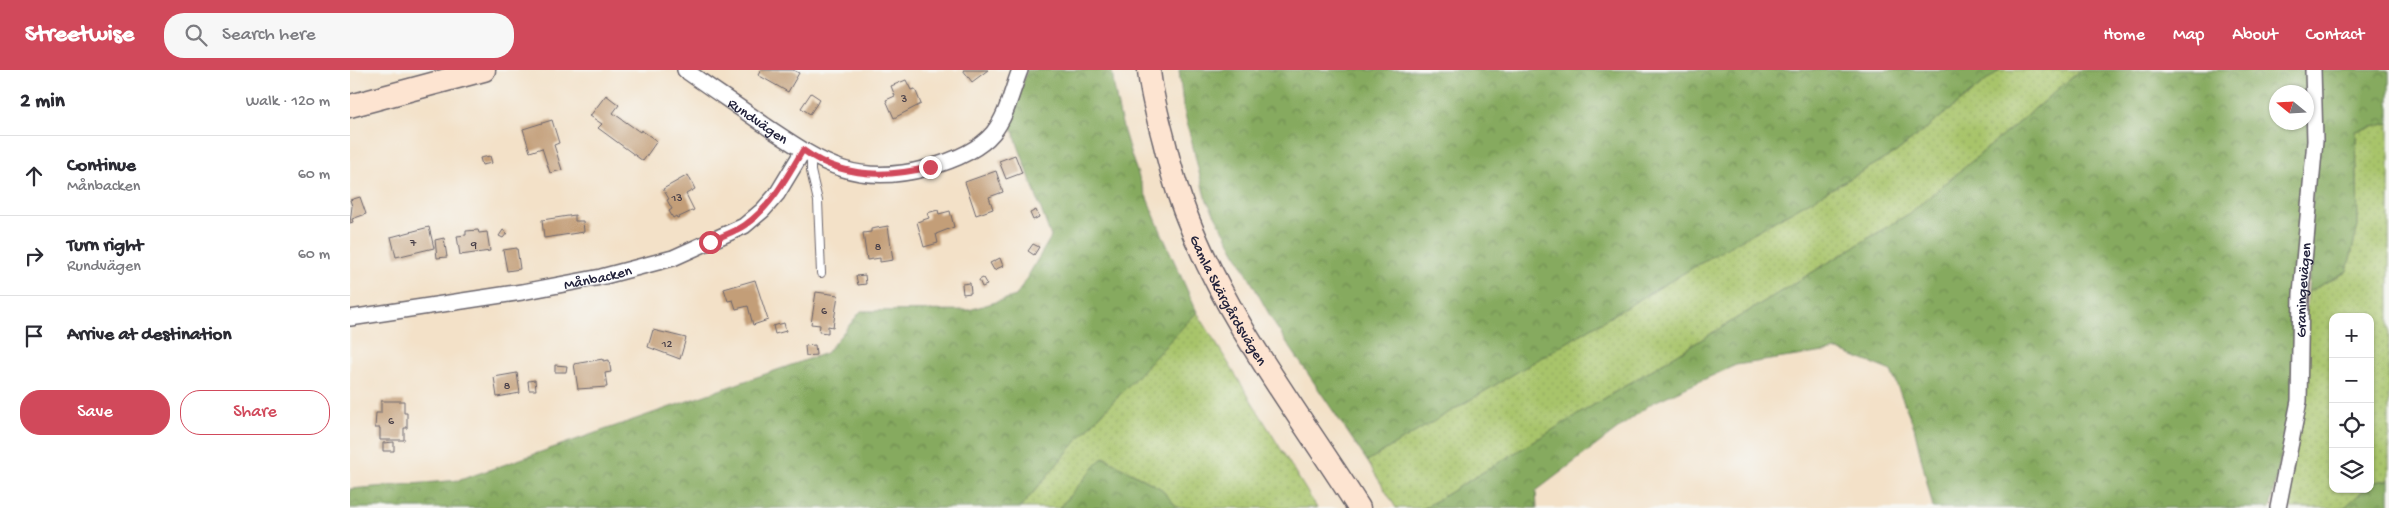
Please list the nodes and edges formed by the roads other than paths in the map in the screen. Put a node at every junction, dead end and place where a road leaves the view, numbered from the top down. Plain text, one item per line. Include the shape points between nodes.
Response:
1 (484, 70) edge
2 (685, 70) edge
3 (1020, 70) edge
4 (1149, 70) edge
5 (2313, 70) edge
6 (350, 106) edge
7 (807, 154) junction
8 (821, 273) dead end
9 (350, 318) edge
10 (1360, 508) edge
11 (2278, 508) edge

1 - 6 main road
2 - 7 street, Rundvägen
3 - 7 street, Rundvägen via 1002,119 993,133 953,159 908,173 876,175 845,170
4 - 10 main road, Gamla Skärgårdsvägen via 1172,173 1187,218 1221,289 1278,386
5 - 11 street, Graningevägen via 2315,141 2301,294 2299,401
7 - 8 lane via 819,211
7 - 9 street, Månbacken via 763,210 744,226 673,258 566,284

